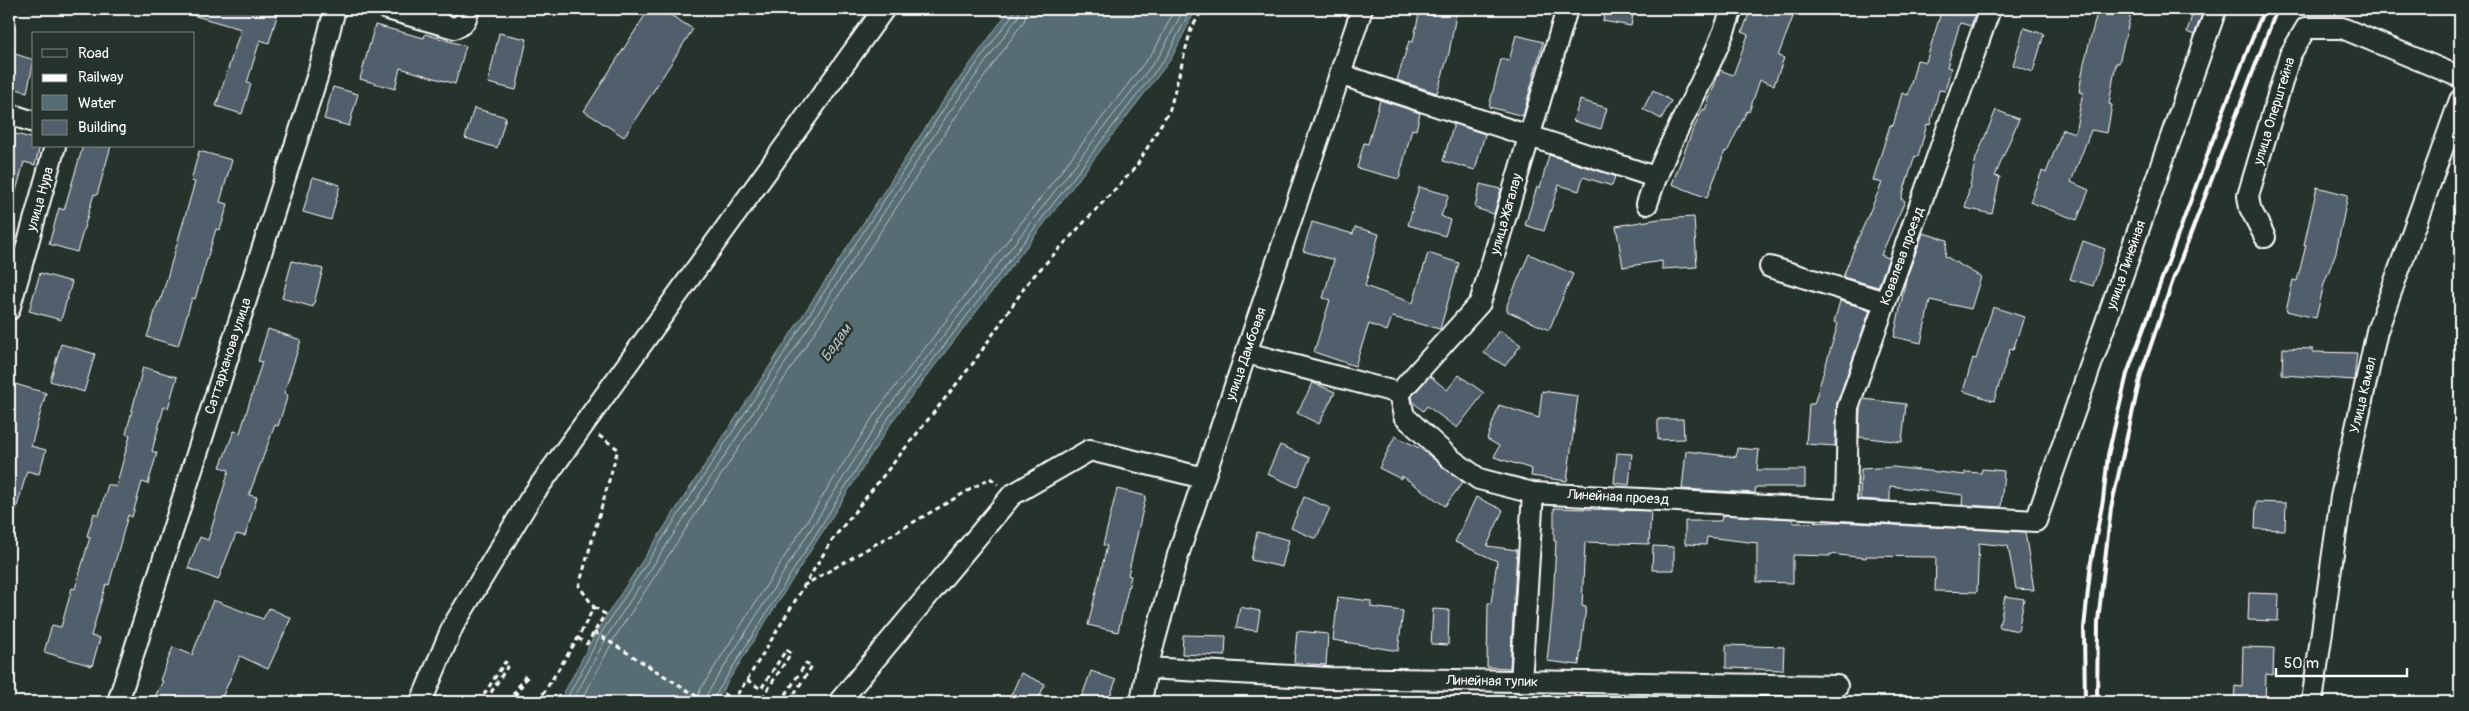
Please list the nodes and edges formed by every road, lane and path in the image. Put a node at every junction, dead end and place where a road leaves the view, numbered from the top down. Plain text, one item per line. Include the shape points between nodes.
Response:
1 (335, 9) edge
2 (387, 9) edge
3 (469, 9) edge
4 (884, 9) edge
5 (1203, 9) edge
6 (1362, 9) edge
7 (1567, 9) edge
8 (1732, 9) edge
9 (1990, 9) edge
10 (2216, 9) edge
11 (1342, 75) junction
12 (2460, 77) edge
13 (2460, 100) edge
14 (9, 114) edge
15 (32, 121) edge
16 (1530, 135) junction
17 (54, 148) edge
18 (1655, 177) junction
19 (1647, 204) dead end
20 (2265, 237) dead end
21 (1770, 266) dead end
22 (1885, 302) junction
23 (9, 310) edge
24 (1247, 353) junction
25 (1399, 393) junction
26 (584, 424) junction
27 (1204, 478) junction
28 (1533, 493) junction
29 (1012, 495) junction
30 (1846, 510) junction
31 (2036, 521) joint
32 (803, 587) junction
33 (594, 607) junction
34 (594, 632) junction
35 (578, 638) junction
36 (1147, 668) junction
37 (746, 680) junction
38 (1521, 682) junction
39 (1837, 686) dead end
40 (733, 701) edge
41 (760, 701) edge
42 (118, 702) edge
43 (421, 702) edge
44 (479, 702) edge
45 (485, 702) edge
46 (510, 702) edge
47 (538, 702) edge
48 (706, 702) edge
49 (719, 702) edge
50 (765, 702) edge
51 (782, 702) edge
52 (789, 702) edge
53 (839, 702) edge
54 (1140, 702) edge
55 (2312, 702) edge

1 - 42 street, Саттарханова улица via 318,74
2 - 3 street via 454,28 462,26
4 - 26 street
5 - 32 path via 1191,29 1170,109 1136,167 1028,281 974,362 832,540
6 - 11 street, улица Дамбовая
7 - 16 street, улица Жагалау
8 - 18 street via 1724,35
9 - 22 street, Ковалева проезд
10 - 31 street, улица Линейная
11 - 16 street
11 - 24 street, улица Дамбовая
12 - 20 street, улица Оперштейна via 2342,28 2306,28 2290,55 2248,196 2250,208
13 - 55 street, Улица Камал via 2378,331 2341,497
14 - 15 street
16 - 18 street
16 - 25 street, улица Жагалау via 1480,303
17 - 23 street, улица Нура
18 - 19 street
21 - 22 street
22 - 30 street, Ковалева проезд via 1848,407
24 - 25 street
24 - 27 street, улица Дамбовая
25 - 28 street, Линейная проезд via 1404,416 1452,459 1479,478
26 - 33 path via 618,449 579,586
26 - 43 street via 530,499 453,626
27 - 29 street via 1090,450
27 - 36 street, улица Дамбовая via 1178,555
28 - 30 street, Линейная проезд
28 - 38 street
29 - 32 path via 990,478
29 - 53 street
30 - 31 street, Линейная проезд
32 - 37 path
33 - 34 path via 605,614
33 - 35 path
34 - 35 path via 587,644
34 - 48 path
35 - 47 path
36 - 38 street, Линейная тупик via 1329,678
36 - 54 street, улица Дамбовая
37 - 40 path
37 - 41 path via 761,689 786,650 791,653
38 - 39 street, Линейная тупик
40 - 49 path via 724,694
41 - 50 path
44 - 45 path via 505,662 509,664
46 - 46 path via 526,675 528,676
51 - 52 path via 806,663 812,666

